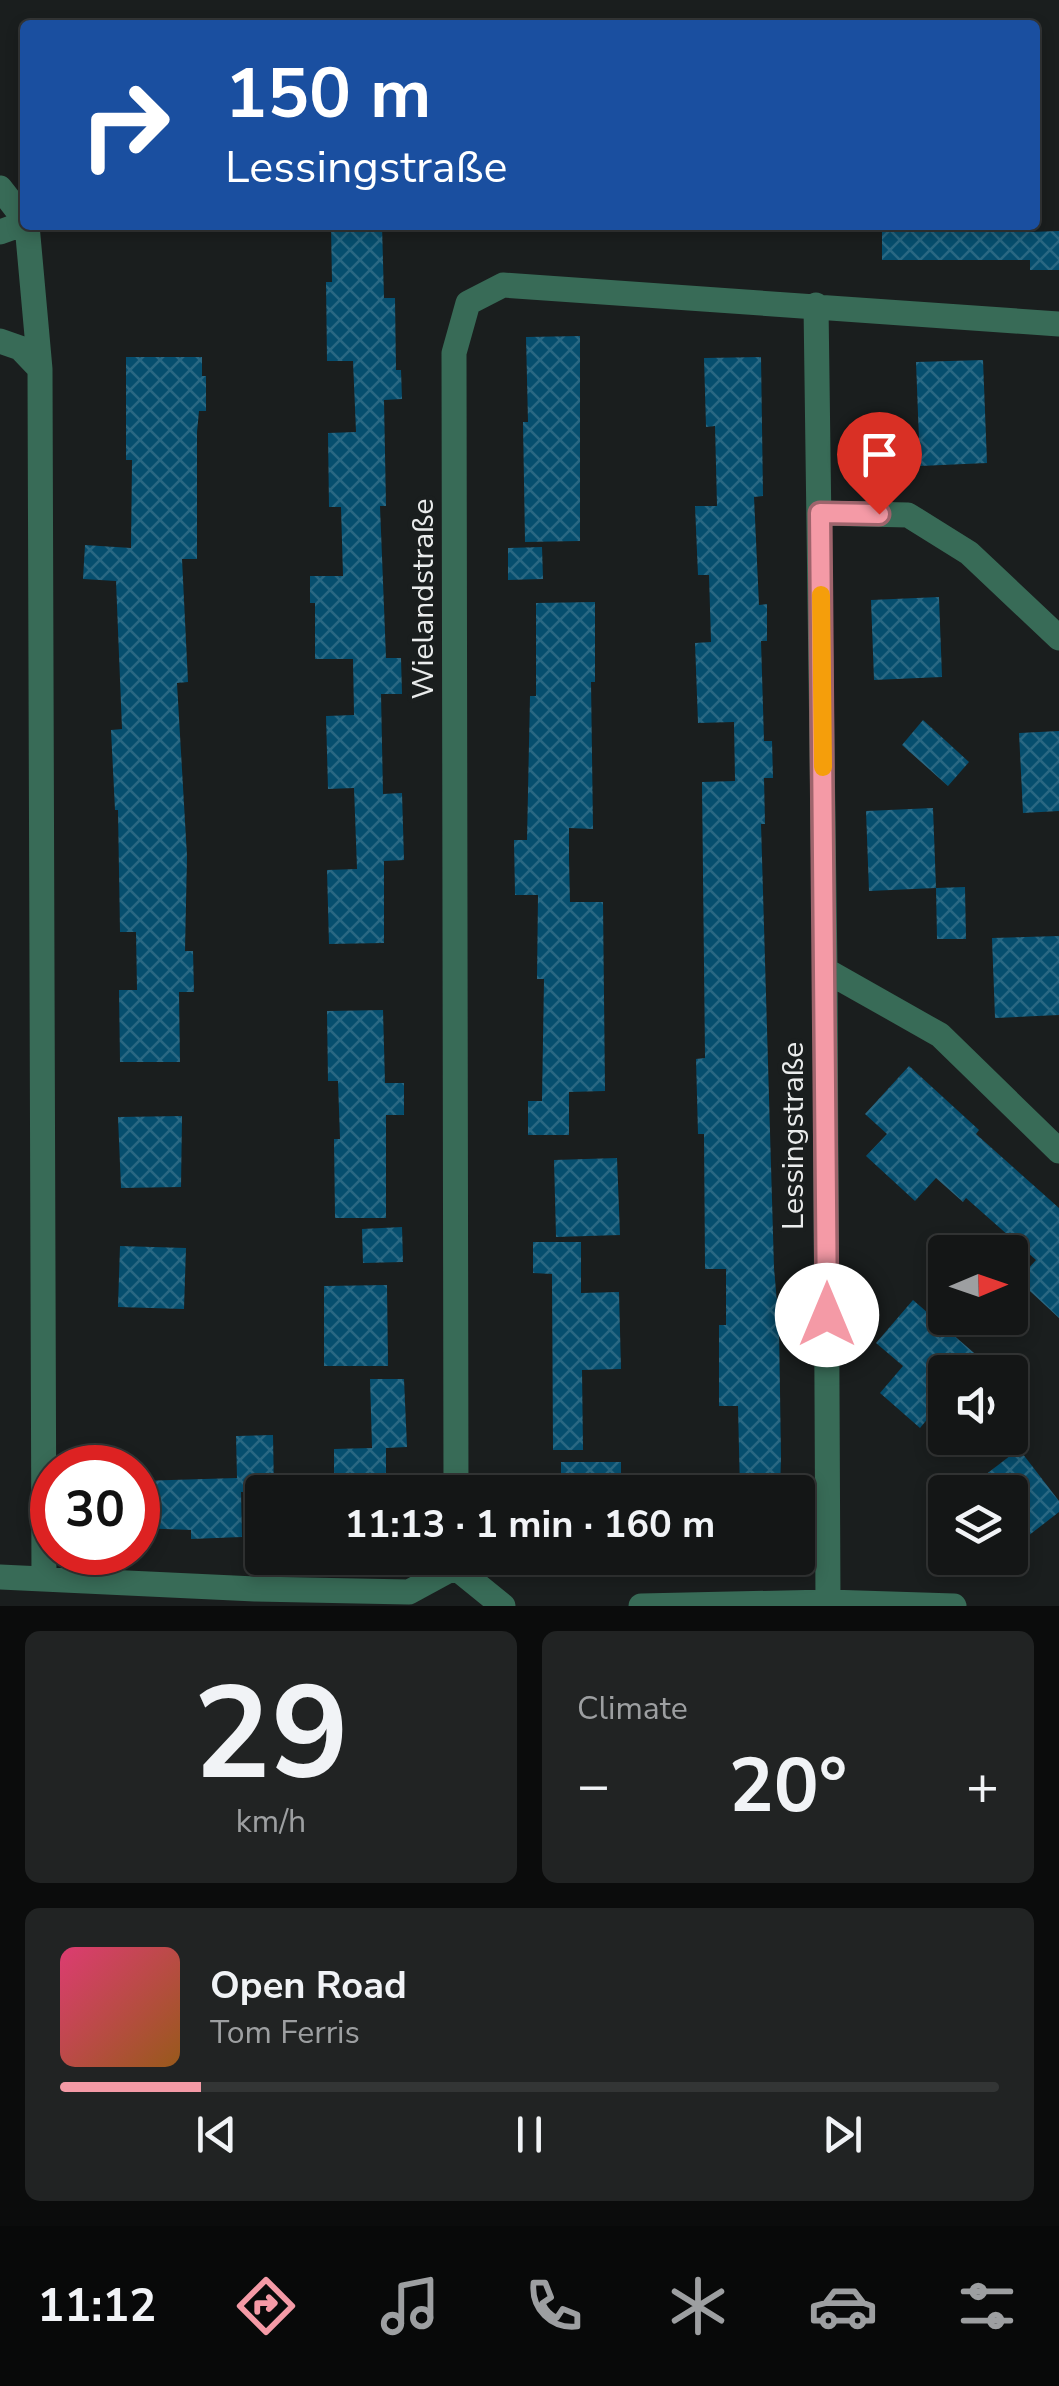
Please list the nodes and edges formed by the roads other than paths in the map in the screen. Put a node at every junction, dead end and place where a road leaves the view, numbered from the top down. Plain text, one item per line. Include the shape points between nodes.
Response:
1 (0, 188) edge
2 (20, 215) edge
3 (27, 230) edge
4 (816, 305) junction
5 (1059, 324) edge
6 (0, 341) edge
7 (40, 369) junction
8 (820, 513) junction
9 (1059, 638) edge
10 (825, 970) junction
11 (1059, 1152) edge
12 (456, 1475) edge
13 (435, 1575) edge
14 (469, 1575) edge
15 (0, 1577) edge
16 (44, 1580) junction
17 (108, 1584) junction
18 (828, 1602) junction
19 (92, 1606) edge
20 (503, 1606) edge
21 (641, 1606) edge
22 (954, 1606) edge

1 - 2 street
3 - 7 street
4 - 5 street, Wielandstraße
4 - 8 street, Lessingstraße
4 - 12 street, Wielandstraße via 503,285 468,303 454,353
6 - 7 street via 20,348
7 - 16 street
8 - 9 street via 908,515 969,553
8 - 10 street, Lessingstraße
10 - 11 street via 940,1035
10 - 18 street, Lessingstraße
13 - 17 street via 409,1592
14 - 20 street
15 - 16 street
16 - 17 street
17 - 19 street
18 - 21 street
18 - 22 street

